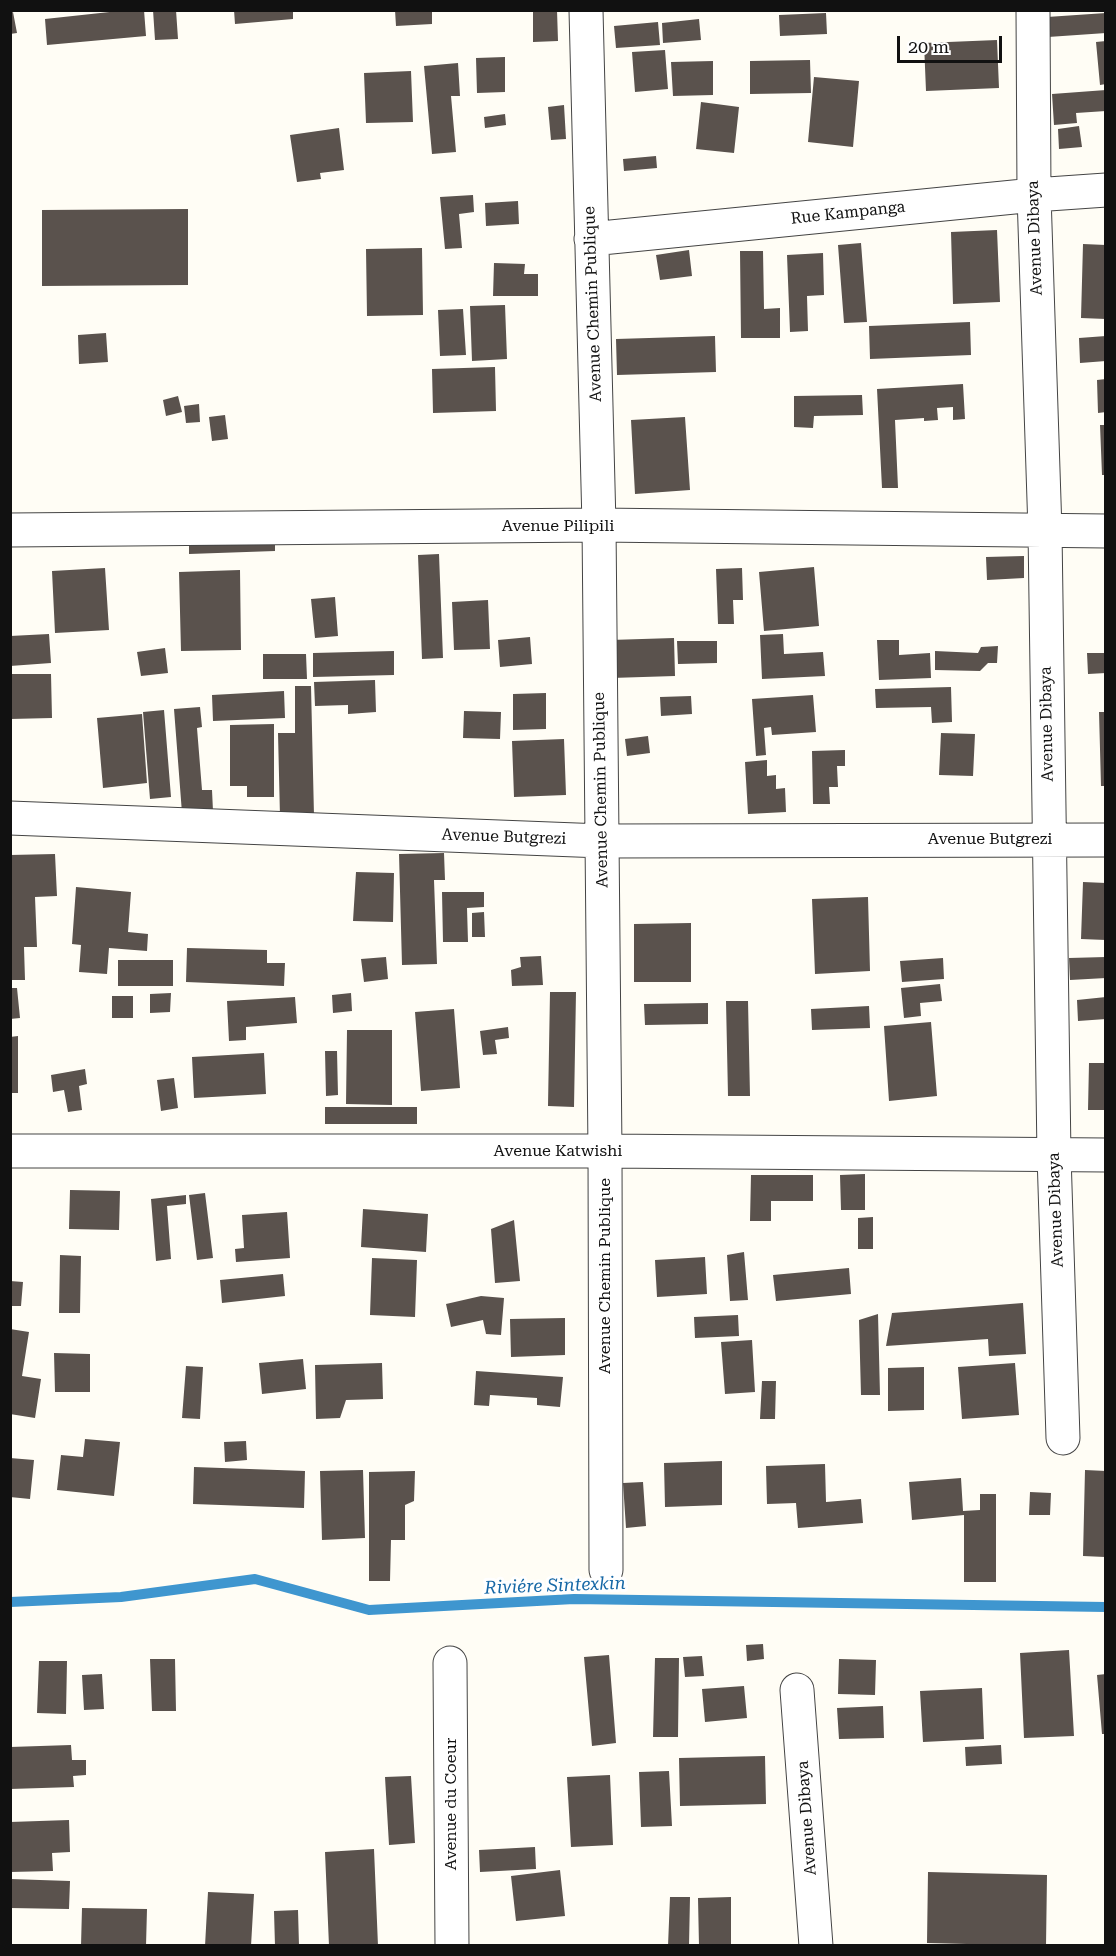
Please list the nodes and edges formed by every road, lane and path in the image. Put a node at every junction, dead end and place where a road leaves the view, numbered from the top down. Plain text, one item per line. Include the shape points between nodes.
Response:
1 (586, 10) edge
2 (1033, 10) edge
3 (1106, 190) edge
4 (1034, 195) junction
5 (591, 239) junction
6 (599, 525) junction
7 (10, 530) edge
8 (1044, 531) junction
9 (1106, 531) edge
10 (10, 818) edge
11 (1048, 839) junction
12 (1106, 840) edge
13 (602, 841) junction
14 (605, 1150) junction
15 (10, 1151) edge
16 (1054, 1155) junction
17 (1106, 1155) edge
18 (1063, 1438) dead end
19 (606, 1569) dead end
20 (450, 1663) dead end
21 (797, 1690) dead end
22 (452, 1946) edge
23 (816, 1946) edge

1 - 5 street, Avenue Chemin Publique
2 - 4 street, Avenue Dibaya
3 - 4 street, Rue Kampanga
4 - 5 street, Rue Kampanga
4 - 8 street, Avenue Dibaya
5 - 6 street, Avenue Chemin Publique
6 - 7 street, Avenue Pilipili
6 - 8 street, Avenue Pilipili
6 - 13 street, Avenue Chemin Publique
8 - 9 street, Avenue Pilipili
8 - 11 street, Avenue Dibaya
10 - 13 street, Avenue Butgrezi
11 - 12 street, Avenue Butgrezi
11 - 13 street, Avenue Butgrezi
11 - 16 street, Avenue Dibaya
13 - 14 street, Avenue Chemin Publique
14 - 15 street, Avenue Katwishi
14 - 16 street, Avenue Katwishi
14 - 19 street, Avenue Chemin Publique
16 - 17 street, Avenue Katwishi
16 - 18 street, Avenue Dibaya
20 - 22 street, Avenue du Coeur
21 - 23 street, Avenue Dibaya

